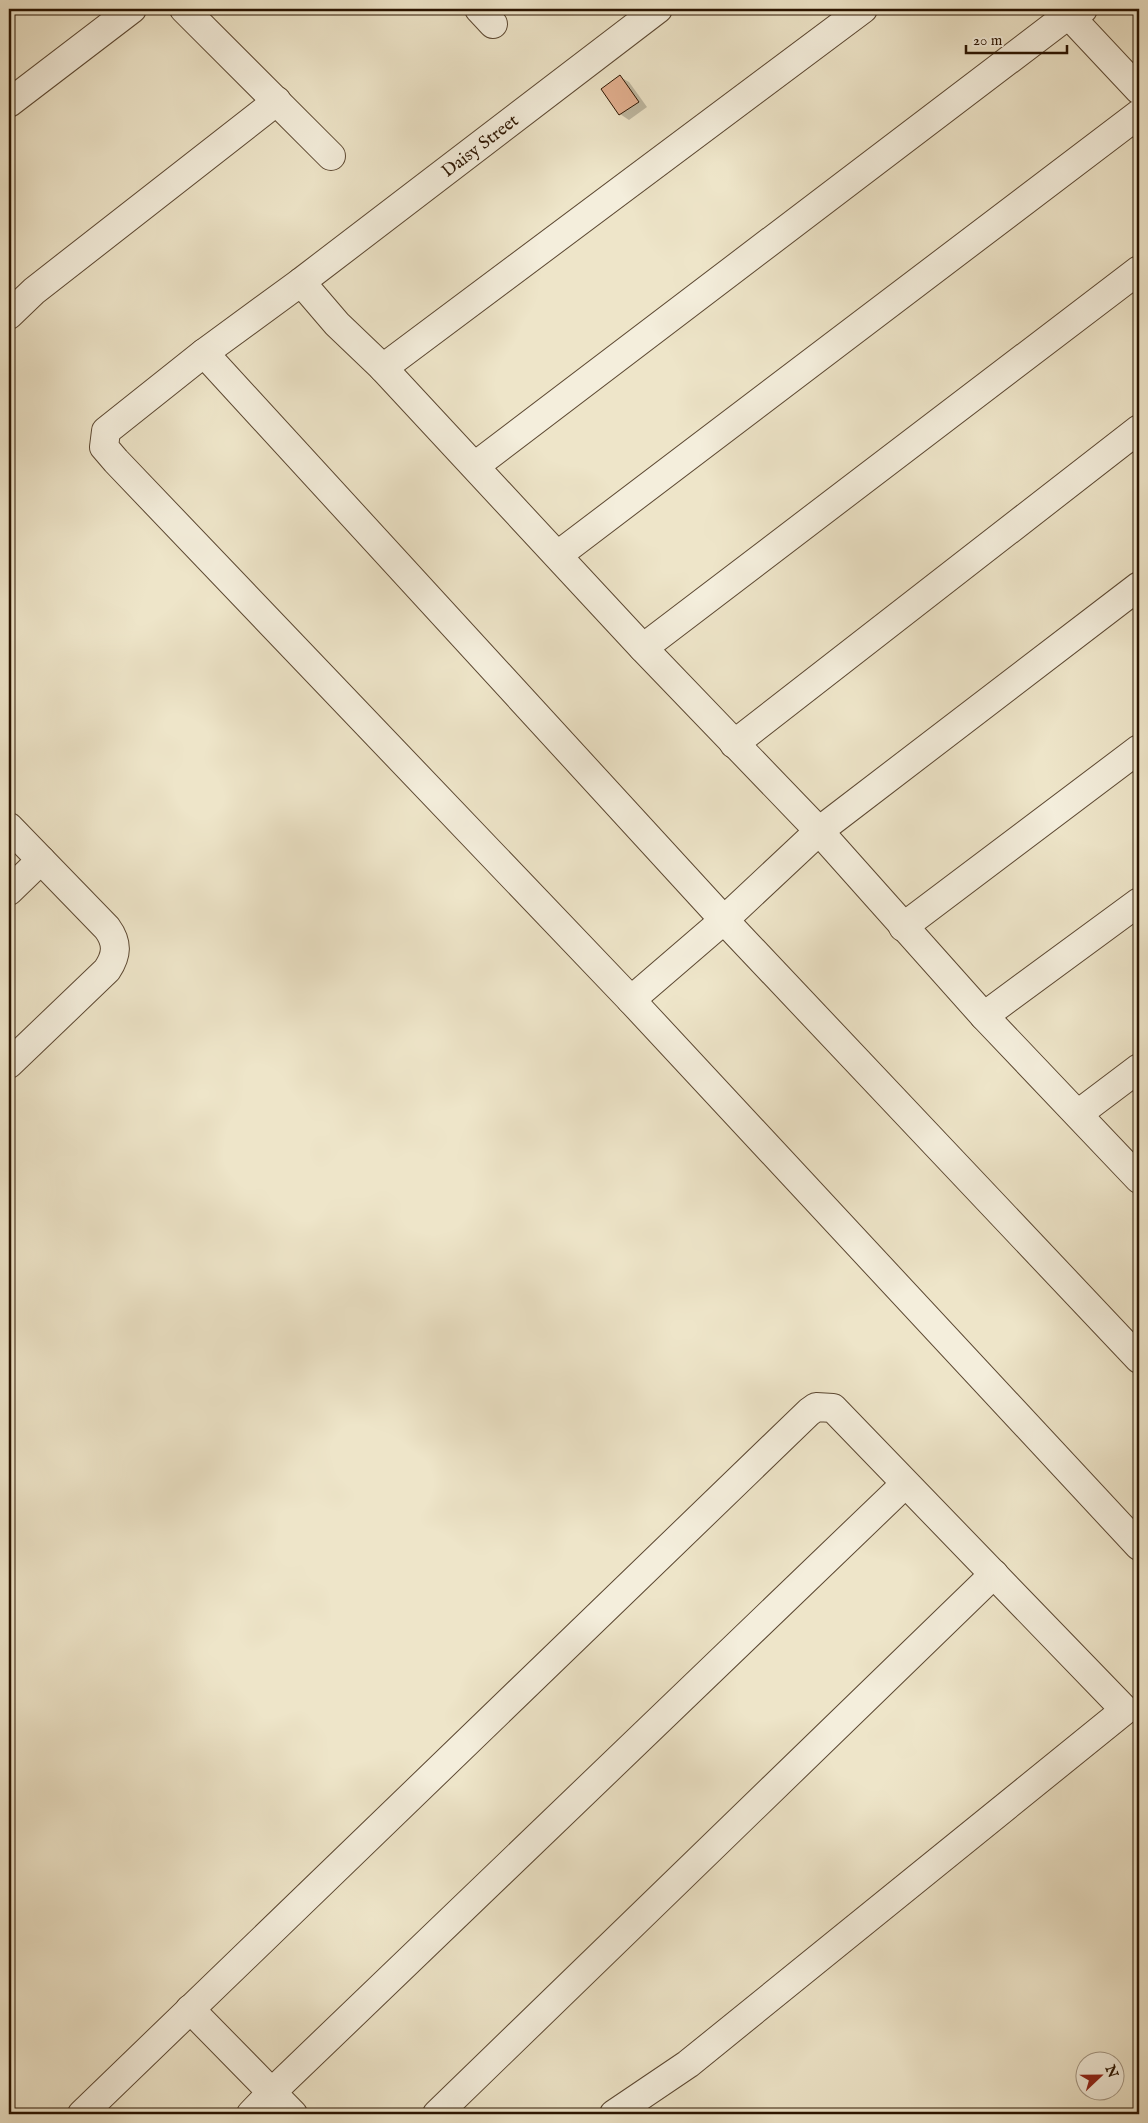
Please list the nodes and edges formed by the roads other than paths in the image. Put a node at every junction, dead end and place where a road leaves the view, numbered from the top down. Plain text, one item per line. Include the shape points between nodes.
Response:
1 (132, 9) edge
2 (184, 9) edge
3 (658, 9) edge
4 (863, 9) edge
5 (1072, 11) edge
6 (1139, 90) edge
7 (12, 95) edge
8 (277, 101) junction
9 (1139, 114) edge
10 (331, 156) dead end
11 (1139, 270) edge
12 (301, 282) junction
13 (9, 315) edge
14 (204, 353) junction
15 (383, 368) junction
16 (1139, 430) edge
17 (474, 466) junction
18 (558, 555) junction
19 (1139, 586) edge
20 (643, 648) junction
21 (734, 744) junction
22 (1139, 749) edge
23 (9, 827) edge
24 (819, 831) junction
25 (41, 860) junction
26 (9, 891) edge
27 (1139, 902) edge
28 (724, 920) junction
29 (903, 927) junction
30 (631, 1000) junction
31 (984, 1016) junction
32 (9, 1064) edge
33 (1139, 1068) edge
34 (1078, 1114) junction
35 (1139, 1179) edge
36 (1139, 1359) edge
37 (905, 1484) junction
38 (1139, 1546) edge
39 (994, 1574) junction
40 (190, 2009) junction
41 (271, 2093) junction
42 (82, 2114) edge
43 (251, 2114) edge
44 (293, 2114) edge
45 (437, 2114) edge
46 (614, 2114) edge

1 - 7 street
2 - 8 street
3 - 12 street, Daisy Street
4 - 15 street
5 - 6 street
5 - 17 street
8 - 10 street
8 - 13 street via 34,291
9 - 18 street
11 - 20 street
12 - 14 street, Daisy Street
12 - 15 street via 337,324
14 - 28 street
14 - 30 street, Daisy Street via 106,430 104,447
15 - 17 street
16 - 21 street
17 - 18 street
18 - 20 street
19 - 24 street
20 - 21 street
21 - 24 street
22 - 29 street
23 - 25 street
24 - 28 street
24 - 29 street
25 - 26 street
25 - 32 street via 108,928 116,949 107,970
27 - 31 street
28 - 30 street
28 - 36 street
29 - 31 street
30 - 38 street
31 - 34 street
33 - 34 street
34 - 35 street
37 - 39 street
37 - 40 street via 833,1408 816,1407 809,1412
37 - 41 street
39 - 45 street
39 - 46 street via 1125,1710 688,2064
40 - 41 street
40 - 42 street
41 - 43 street
41 - 44 street

